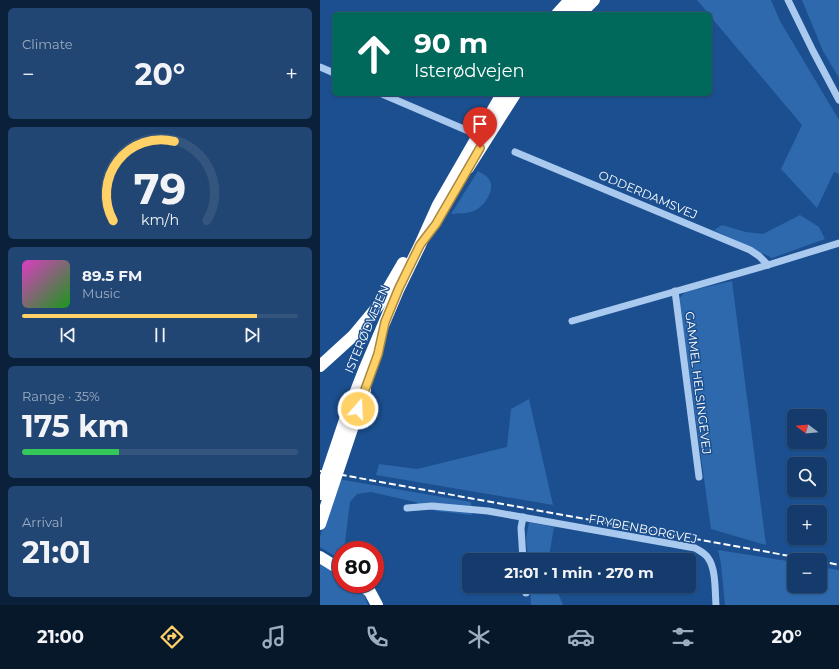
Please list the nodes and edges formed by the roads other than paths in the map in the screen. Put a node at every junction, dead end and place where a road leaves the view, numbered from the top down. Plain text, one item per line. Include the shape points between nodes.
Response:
1 (563, 0) edge
2 (570, 0) edge
3 (582, 0) edge
4 (594, 0) edge
5 (788, 0) edge
6 (557, 12) edge
7 (558, 12) edge
8 (573, 12) edge
9 (582, 12) edge
10 (320, 67) edge
11 (332, 72) edge
12 (387, 96) edge
13 (501, 96) edge
14 (513, 96) edge
15 (839, 100) edge
16 (482, 137) junction
17 (515, 152) dead end
18 (438, 205) junction
19 (839, 243) edge
20 (420, 245) junction
21 (768, 265) junction
22 (675, 291) junction
23 (572, 320) dead end
24 (385, 322) junction
25 (320, 366) edge
26 (699, 477) dead end
27 (320, 494) edge
28 (407, 508) dead end
29 (523, 517) junction
30 (320, 524) edge
31 (523, 553) edge
32 (320, 557) edge
33 (332, 564) edge
34 (371, 593) edge
35 (377, 605) edge
36 (716, 605) edge

1 - 6 highway
2 - 7 highway
3 - 8 highway
4 - 9 highway
5 - 15 street
10 - 11 street
12 - 16 street
13 - 16 highway, ISTERØDVEJEN
14 - 16 highway, ISTERØDVEJEN
16 - 18 highway, ISTERØDVEJEN
16 - 20 highway, ISTERØDVEJEN via 436,224
17 - 21 street, ODDERDAMSVEJ via 750,250
18 - 20 highway, ISTERØDVEJEN
18 - 25 highway via 378,306 353,336
19 - 21 street
20 - 24 highway, ISTERØDVEJEN
21 - 22 street
22 - 23 street
22 - 26 street, GAMMEL HELSINGEVEJ
24 - 27 highway, ISTERØDVEJEN via 346,417
24 - 30 highway via 378,354
28 - 29 street, FRYDENBORGVEJ via 432,506
29 - 31 street
29 - 36 street, FRYDENBORGVEJ via 696,548 710,559
32 - 33 highway
34 - 35 highway

